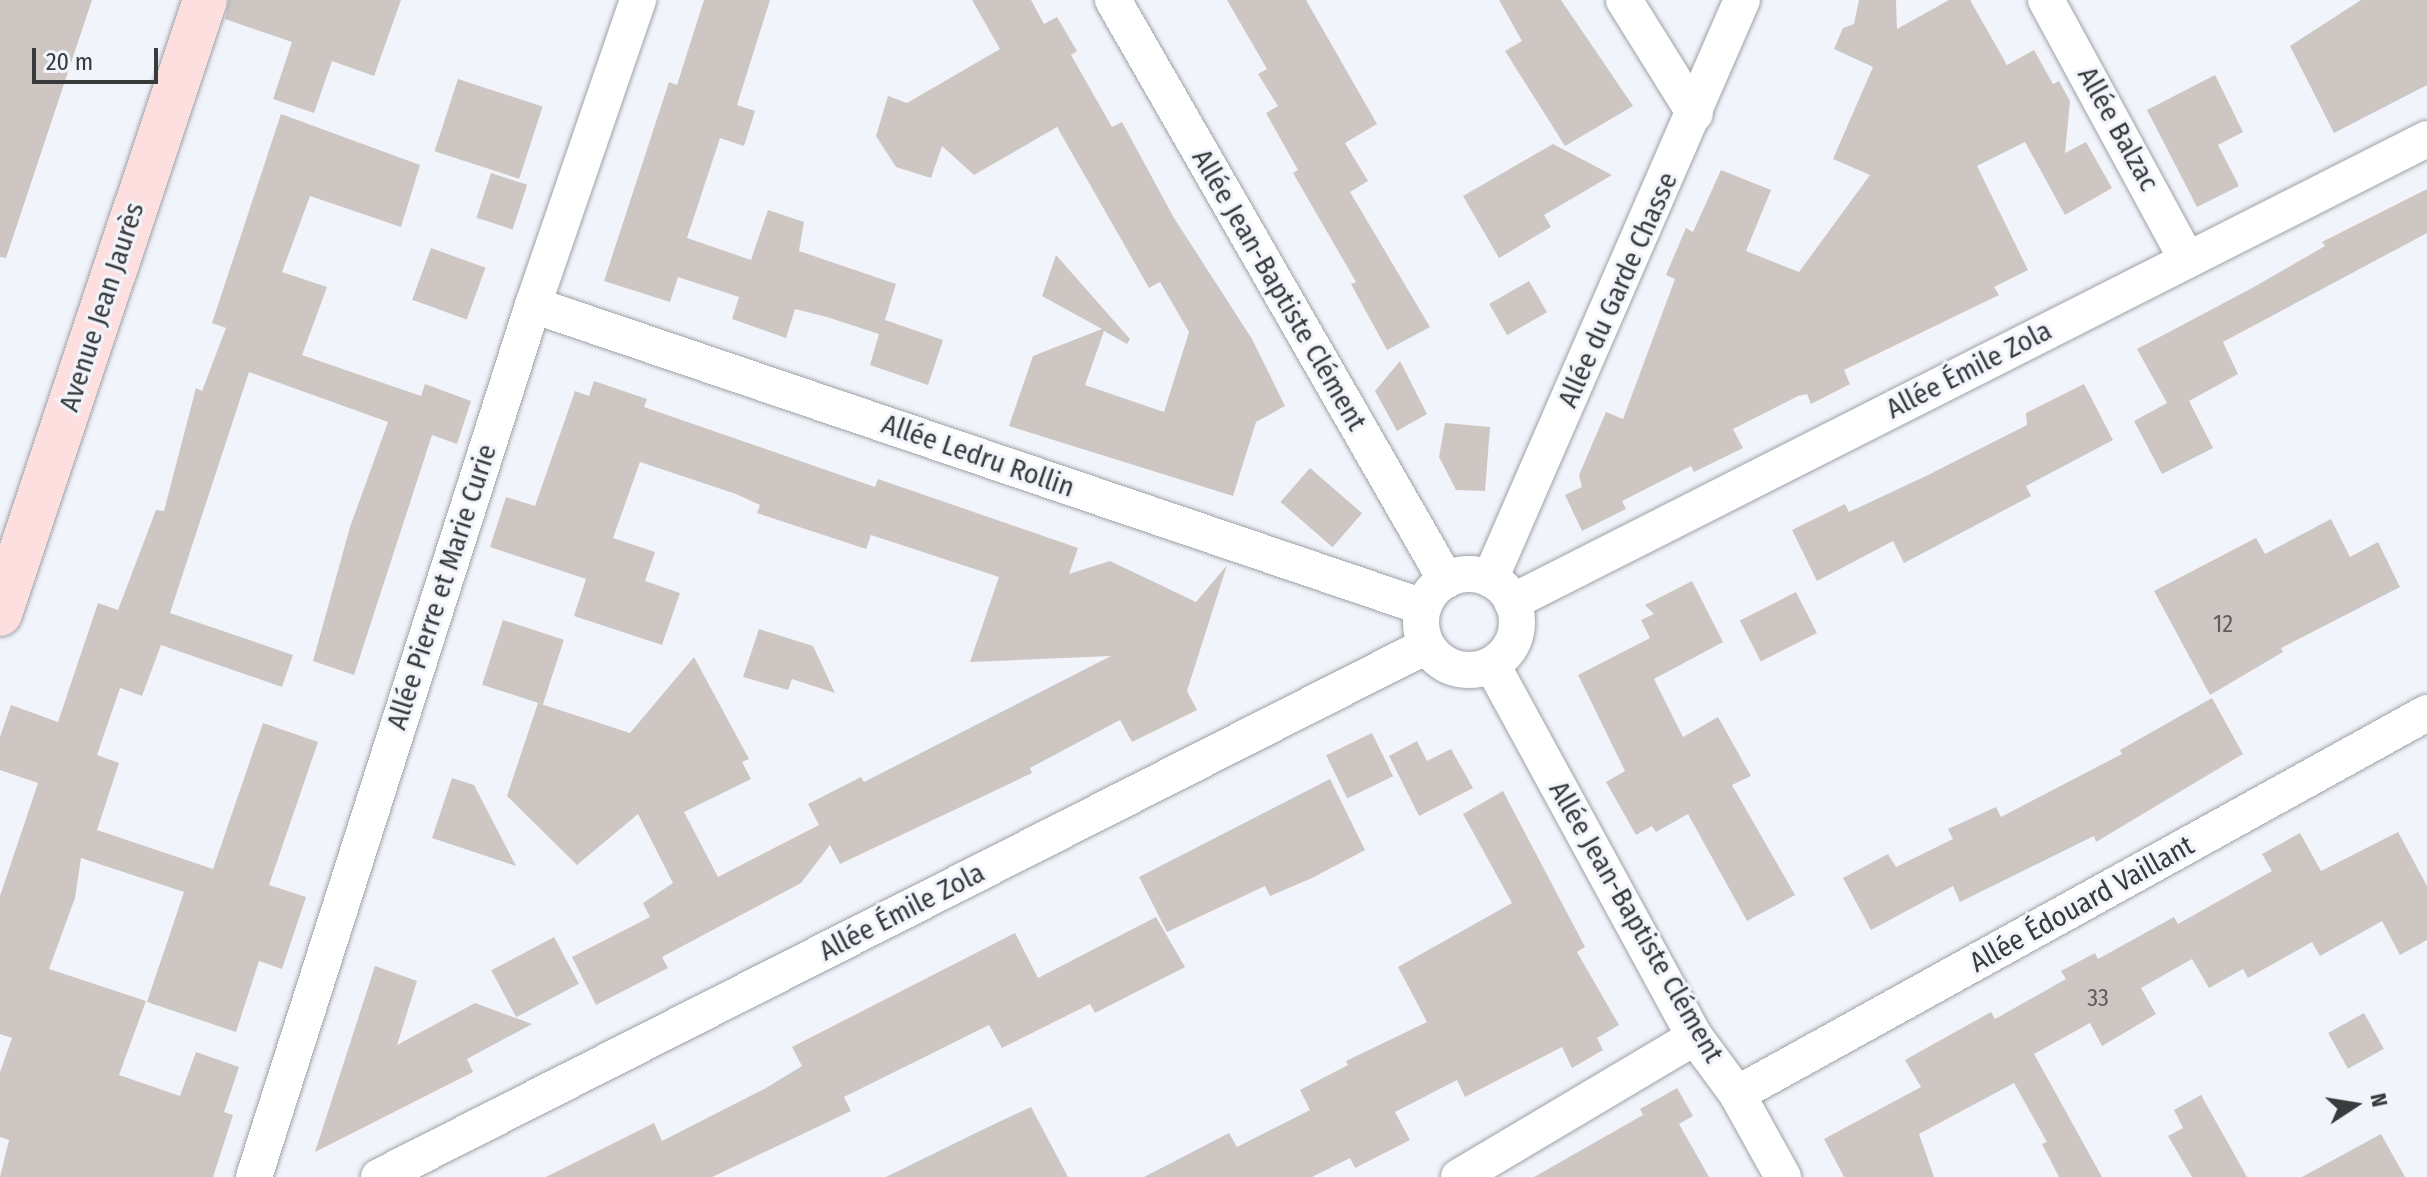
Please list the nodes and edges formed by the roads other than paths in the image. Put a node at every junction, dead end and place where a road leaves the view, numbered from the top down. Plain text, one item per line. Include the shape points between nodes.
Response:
1 (205, 0) edge
2 (638, 0) edge
3 (1113, 0) edge
4 (1624, 0) edge
5 (1742, 0) edge
6 (2046, 0) edge
7 (1695, 114) junction
8 (2427, 139) edge
9 (2187, 260) junction
10 (533, 305) junction
11 (1446, 580) junction
12 (1501, 590) junction
13 (1423, 607) junction
14 (0, 614) edge
15 (1426, 646) junction
16 (1492, 665) junction
17 (2427, 713) edge
18 (1695, 1037) junction
19 (1737, 1094) junction
20 (254, 1177) edge
21 (379, 1177) edge
22 (1459, 1177) edge
23 (1783, 1177) edge

1 - 14 main road, Avenue Jean Jaurès
2 - 10 street, Allée Pierre et Marie Curie
3 - 11 street, Allée Jean-Baptiste Clément
4 - 7 street
5 - 7 street, Allée du Garde Chasse
6 - 9 street, Allée Balzac
7 - 12 street, Allée du Garde Chasse
8 - 9 street, Allée Émile Zola
9 - 12 street, Allée Émile Zola
10 - 13 street, Allée Ledru Rollin
10 - 20 street, Allée Pierre et Marie Curie
11 - 12 street via 1468,574
11 - 13 street
12 - 16 street via 1517,630 1504,656
13 - 15 street
15 - 16 street via 1448,667 1478,670
15 - 21 street, Allée Émile Zola
16 - 18 street, Allée Jean-Baptiste Clément
17 - 19 street, Allée Édouard Vaillant
18 - 19 street, Allée Jean-Baptiste Clément
18 - 22 street
19 - 23 street, Allée Jean-Baptiste Clément

